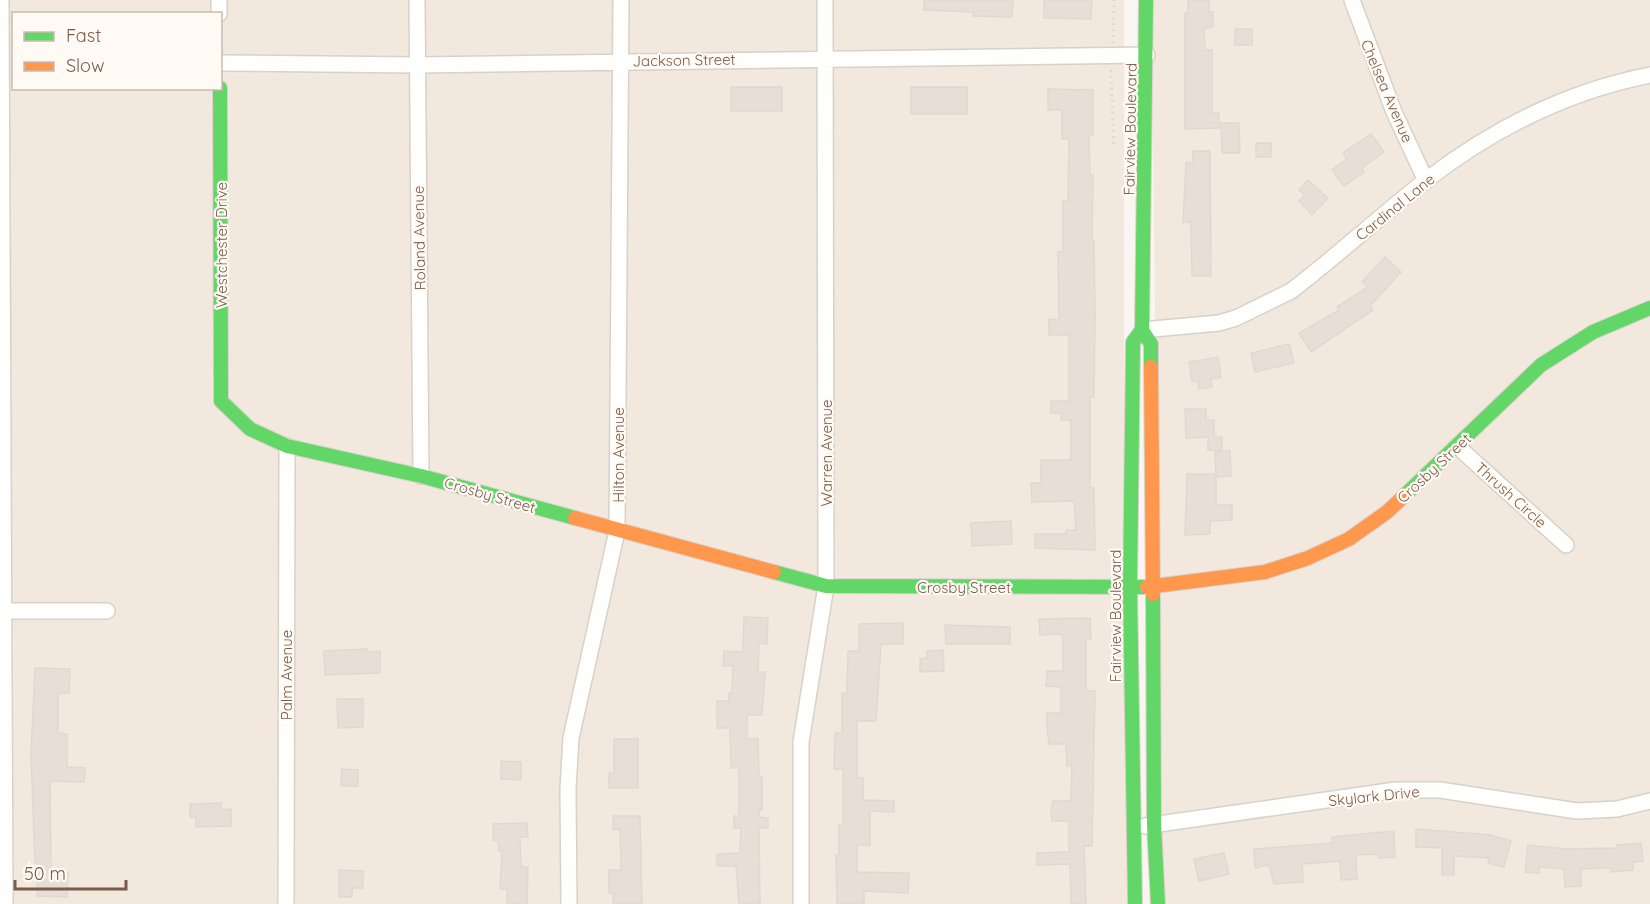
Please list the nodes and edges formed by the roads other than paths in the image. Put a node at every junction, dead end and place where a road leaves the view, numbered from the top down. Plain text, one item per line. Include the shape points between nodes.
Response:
1 (1, 0) edge
2 (417, 0) edge
3 (621, 0) edge
4 (825, 0) edge
5 (1146, 0) edge
6 (1352, 0) edge
7 (1147, 55) junction
8 (5, 58) edge
9 (826, 58) junction
10 (621, 61) junction
11 (222, 63) edge
12 (417, 65) junction
13 (1650, 75) edge
14 (220, 90) edge
15 (1426, 181) junction
16 (1650, 308) edge
17 (1142, 330) junction
18 (221, 402) joint
19 (287, 446) junction
20 (1457, 446) junction
21 (421, 476) junction
22 (617, 531) junction
23 (1566, 545) dead end
24 (826, 586) junction
25 (1130, 587) junction
26 (1152, 587) junction
27 (1, 611) edge
28 (107, 611) dead end
29 (1650, 801) edge
30 (1154, 825) junction
31 (1132, 828) junction
32 (5, 904) edge
33 (286, 904) edge
34 (568, 904) edge
35 (801, 904) edge
36 (1135, 904) edge
37 (1158, 904) edge

1 - 8 street
2 - 12 street, Roland Avenue
3 - 10 street, Hilton Avenue
4 - 9 street, Warren Avenue
5 - 7 street, Fairview Boulevard
6 - 15 street, Chelsea Avenue via 1390,102
7 - 9 street, Jackson Street
7 - 17 street, Fairview Boulevard
8 - 27 street
9 - 10 street, Jackson Street
9 - 24 street, Warren Avenue
10 - 12 street, Jackson Street
10 - 22 street, Hilton Avenue
11 - 12 street, Jackson Street
12 - 21 street, Roland Avenue
13 - 15 street, Cardinal Lane via 1610,84 1533,114 1486,139
14 - 18 street, Westchester Drive
15 - 17 street, Cardinal Lane via 1283,296 1219,323
16 - 20 street, Crosby Street via 1609,323 1564,347
17 - 25 street, Fairview Boulevard via 1133,342
17 - 26 street, Fairview Boulevard via 1151,344
18 - 19 street, Crosby Street via 237,422 266,440
19 - 21 street, Crosby Street
19 - 33 street, Palm Avenue
20 - 23 street, Thrush Circle
20 - 26 street, Crosby Street via 1387,512 1330,549 1265,572
21 - 22 street, Crosby Street
22 - 24 street, Crosby Street
22 - 34 street, Hilton Avenue via 571,738
24 - 25 street, Crosby Street
24 - 35 street, Warren Avenue via 801,742
25 - 26 street, Crosby Street
25 - 31 street, Fairview Boulevard
26 - 30 street, Fairview Boulevard
27 - 28 street
27 - 32 street
29 - 30 street, Skylark Drive via 1617,809 1577,811 1440,790 1396,790
30 - 31 street, Skylark Drive
30 - 37 street, Fairview Boulevard
31 - 36 street, Fairview Boulevard

